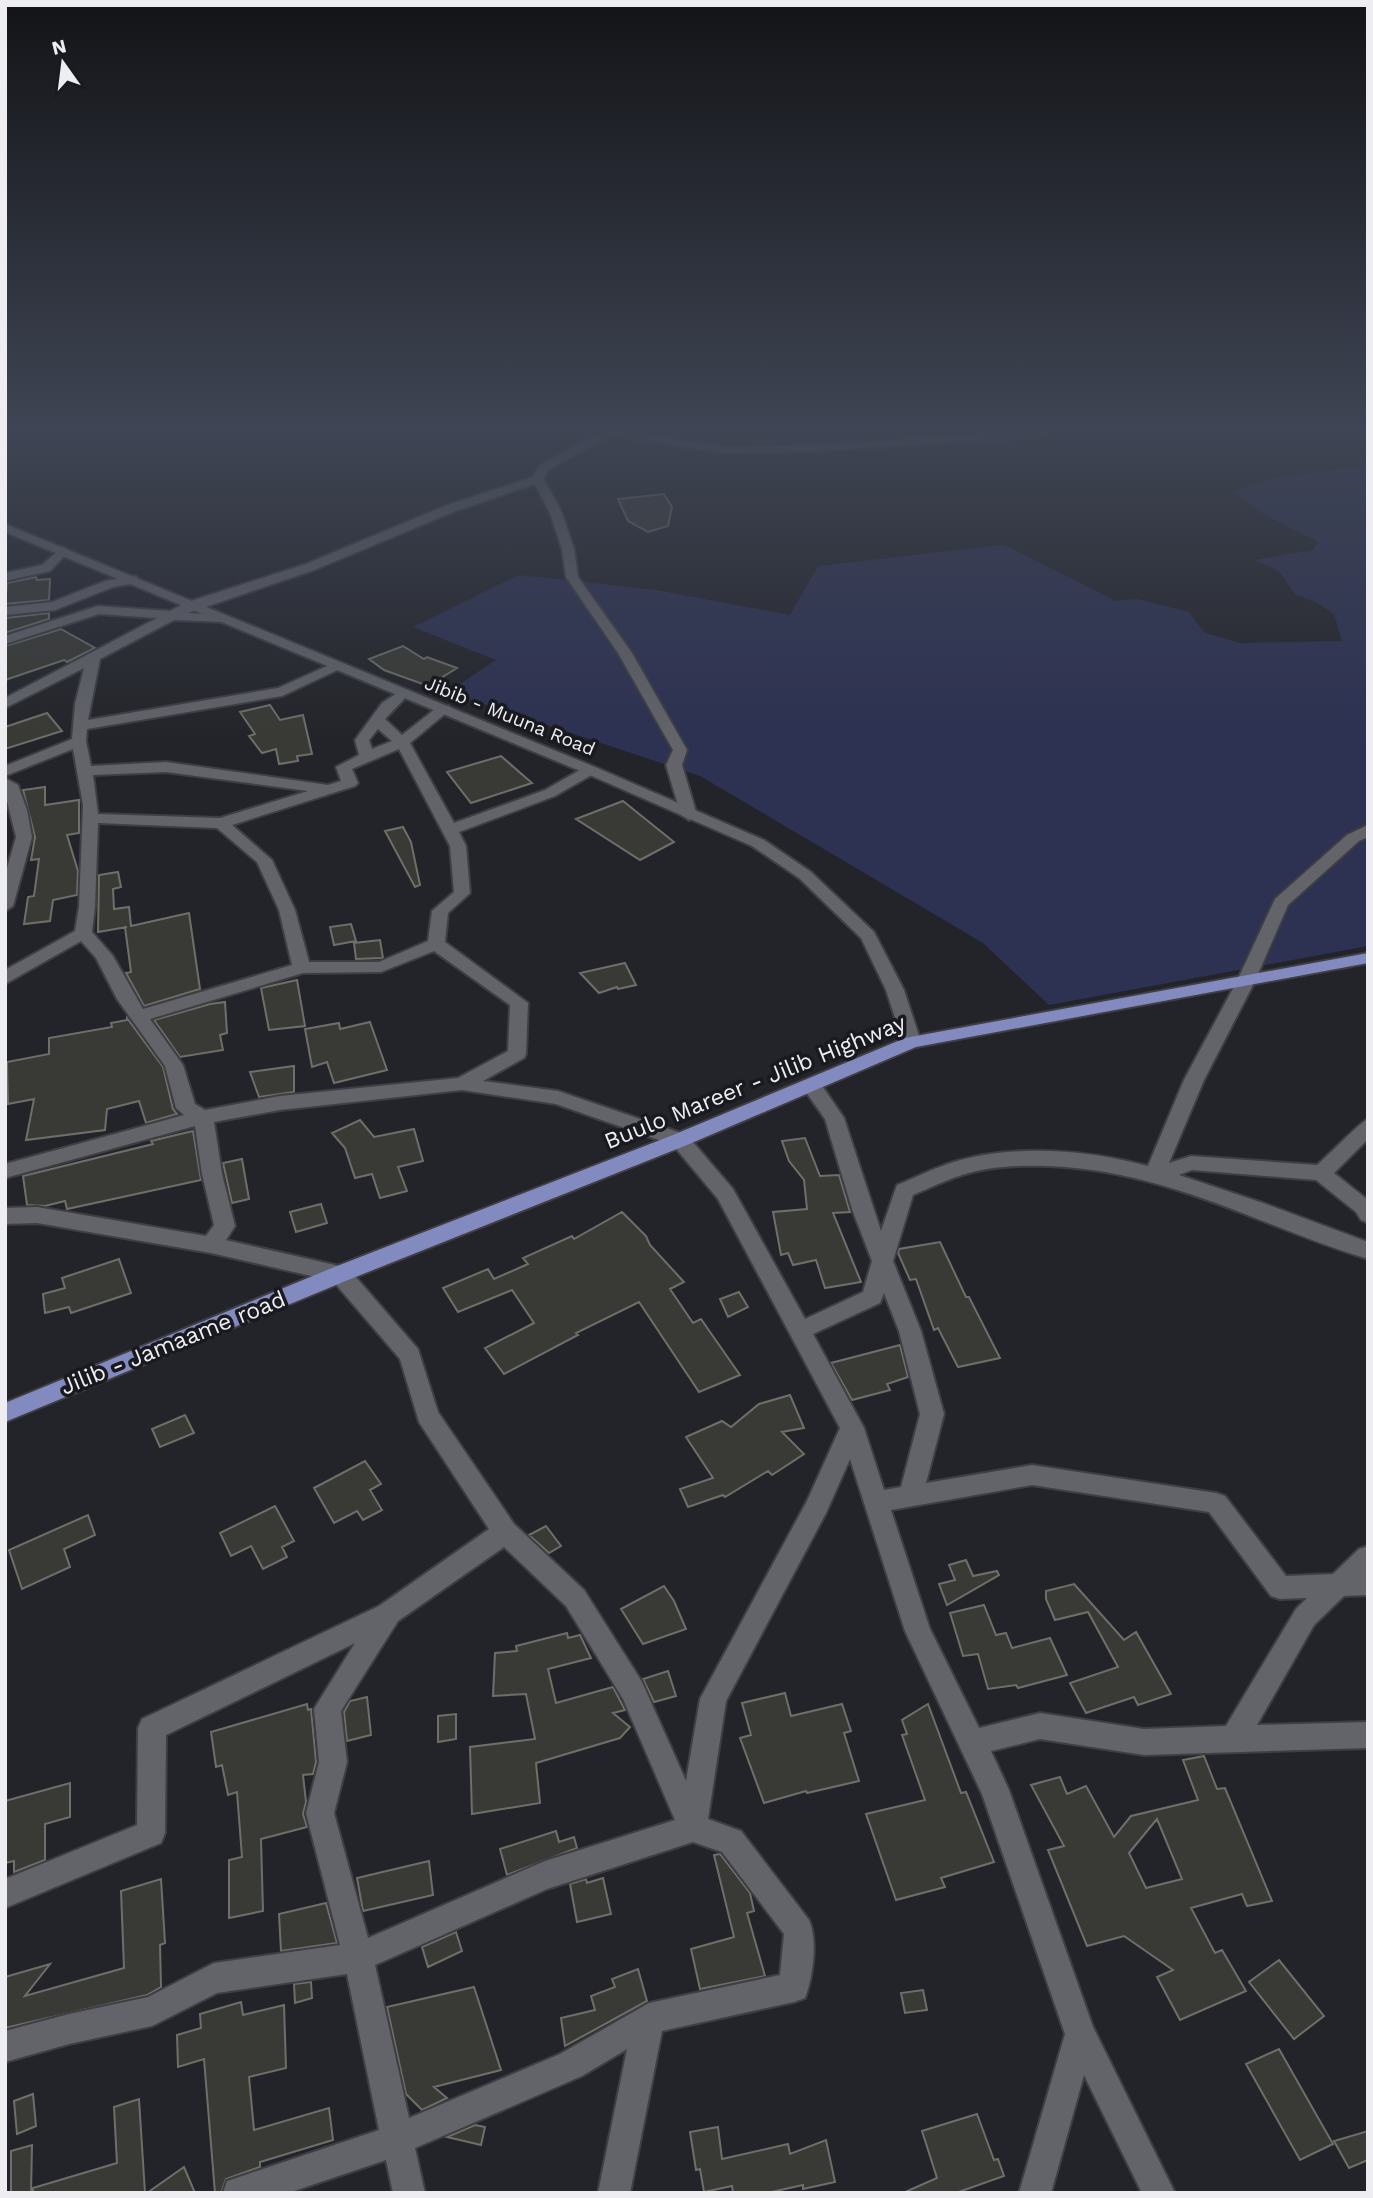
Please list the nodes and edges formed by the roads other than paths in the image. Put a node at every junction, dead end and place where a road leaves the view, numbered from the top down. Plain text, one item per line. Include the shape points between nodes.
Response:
1 (26, 536) edge
2 (385, 536) edge
3 (564, 536) edge
4 (63, 551) junction
5 (5, 577) edge
6 (132, 580) junction
7 (190, 606) junction
8 (98, 610) junction
9 (5, 611) edge
10 (171, 616) junction
11 (222, 618) junction
12 (5, 640) edge
13 (94, 656) junction
14 (338, 666) junction
15 (403, 693) junction
16 (5, 704) edge
17 (443, 709) junction
18 (378, 721) junction
19 (80, 733) junction
20 (402, 742) junction
21 (367, 757) junction
22 (590, 770) junction
23 (86, 771) junction
24 (5, 772) edge
25 (5, 783) edge
26 (330, 790) junction
27 (689, 815) junction
28 (91, 819) junction
29 (221, 823) junction
30 (450, 830) junction
31 (1368, 830) edge
32 (5, 906) edge
33 (83, 933) junction
34 (436, 944) junction
35 (1368, 958) edge
36 (302, 968) junction
37 (5, 978) edge
38 (1246, 981) junction
39 (140, 1016) junction
40 (912, 1042) junction
41 (462, 1084) junction
42 (811, 1085) junction
43 (203, 1117) junction
44 (1368, 1126) edge
45 (680, 1140) junction
46 (5, 1171) edge
47 (1321, 1173) junction
48 (1154, 1176) junction
49 (1368, 1215) edge
50 (5, 1216) edge
51 (211, 1245) junction
52 (1368, 1251) edge
53 (883, 1265) junction
54 (340, 1274) junction
55 (798, 1330) junction
56 (5, 1413) edge
57 (852, 1428) junction
58 (911, 1496) junction
59 (877, 1502) junction
60 (505, 1532) junction
61 (1368, 1557) edge
62 (1368, 1584) edge
63 (1338, 1585) junction
64 (389, 1613) junction
65 (1368, 1735) edge
66 (1234, 1739) junction
67 (972, 1743) junction
68 (693, 1828) junction
69 (5, 1894) edge
70 (358, 1957) junction
71 (649, 2018) junction
72 (1080, 2034) junction
73 (5, 2047) edge
74 (396, 2140) junction
75 (239, 2193) edge
76 (409, 2193) edge
77 (614, 2193) edge
78 (1035, 2193) edge
79 (1159, 2193) edge

1 - 4 street, Jibib - Muuna Road
2 - 7 street via 310,567
3 - 27 street via 572,577 625,653 680,750 674,765
4 - 5 street via 46,568
4 - 6 street, Jibib - Muuna Road
6 - 7 street, Jibib - Muuna Road
6 - 8 street
6 - 9 street via 55,606
7 - 10 street
7 - 11 street, Jibib - Muuna Road
8 - 10 street
8 - 12 street
10 - 11 street
10 - 13 street
11 - 14 street, Jibib - Muuna Road
13 - 16 street
13 - 19 street
14 - 15 street, Jibib - Muuna Road
14 - 19 street via 282,692
15 - 17 street, Jibib - Muuna Road
15 - 18 street
17 - 20 street
17 - 22 street, Jibib - Muuna Road
18 - 20 street
18 - 21 street via 362,740
19 - 23 street
19 - 24 street
20 - 21 street
20 - 30 street
21 - 26 street via 344,767 350,783
22 - 27 street, Jibib - Muuna Road
22 - 30 street via 550,793
23 - 26 street via 166,768
23 - 28 street
25 - 32 street via 10,785 19,810 24,837
26 - 29 street
27 - 40 street, Jibib - Muuna Road via 758,843 805,875 869,936 895,990
28 - 29 street
28 - 33 street
29 - 36 street via 264,860 287,910
30 - 34 street via 458,846 462,893 440,911
31 - 38 street via 1353,838 1281,903
33 - 37 street
33 - 39 street via 104,956
34 - 36 street via 381,967
34 - 41 street via 519,1003 517,1054
35 - 38 main road, Buulo Mareer - Jilib Highway
36 - 39 street
38 - 40 main road, Buulo Mareer - Jilib Highway
38 - 48 street via 1194,1080
39 - 43 street via 174,1065 186,1108
40 - 42 main road, Buulo Mareer - Jilib Highway
41 - 43 street via 280,1103
41 - 45 street via 558,1098
42 - 45 main road, Buulo Mareer - Jilib Highway
42 - 53 street via 834,1118
43 - 46 street
43 - 51 street via 225,1226
44 - 47 street
45 - 54 main road, Buulo Mareer - Jilib Highway
45 - 55 street via 726,1194
47 - 48 street via 1191,1163
47 - 49 street
48 - 52 street
48 - 53 street via 1066,1157 1008,1158 935,1174 904,1190
50 - 51 street via 37,1215
51 - 54 street
53 - 55 street via 872,1297
53 - 58 street via 910,1331 932,1414
54 - 56 main road, Jilib - Jamaame road
54 - 60 street via 410,1355 427,1415
55 - 57 street
57 - 59 street
57 - 68 street via 817,1506 713,1699
58 - 59 street
58 - 63 street via 1032,1475 1216,1503 1280,1588
59 - 67 street via 918,1631
60 - 64 street
60 - 68 street via 575,1598 633,1691
61 - 63 street
62 - 63 street
63 - 66 street via 1305,1617
64 - 69 street via 152,1728 151,1833
64 - 70 street via 327,1709 333,1762 320,1813
65 - 66 street
66 - 67 street via 1144,1742 1040,1726
67 - 72 street via 995,1790
68 - 70 street via 545,1875
68 - 71 street via 732,1841 799,1930 794,1987
70 - 73 street via 214,1978 152,2011
70 - 74 street
71 - 74 street via 571,2065
71 - 77 street
72 - 78 street
72 - 79 street
74 - 75 street
74 - 76 street

